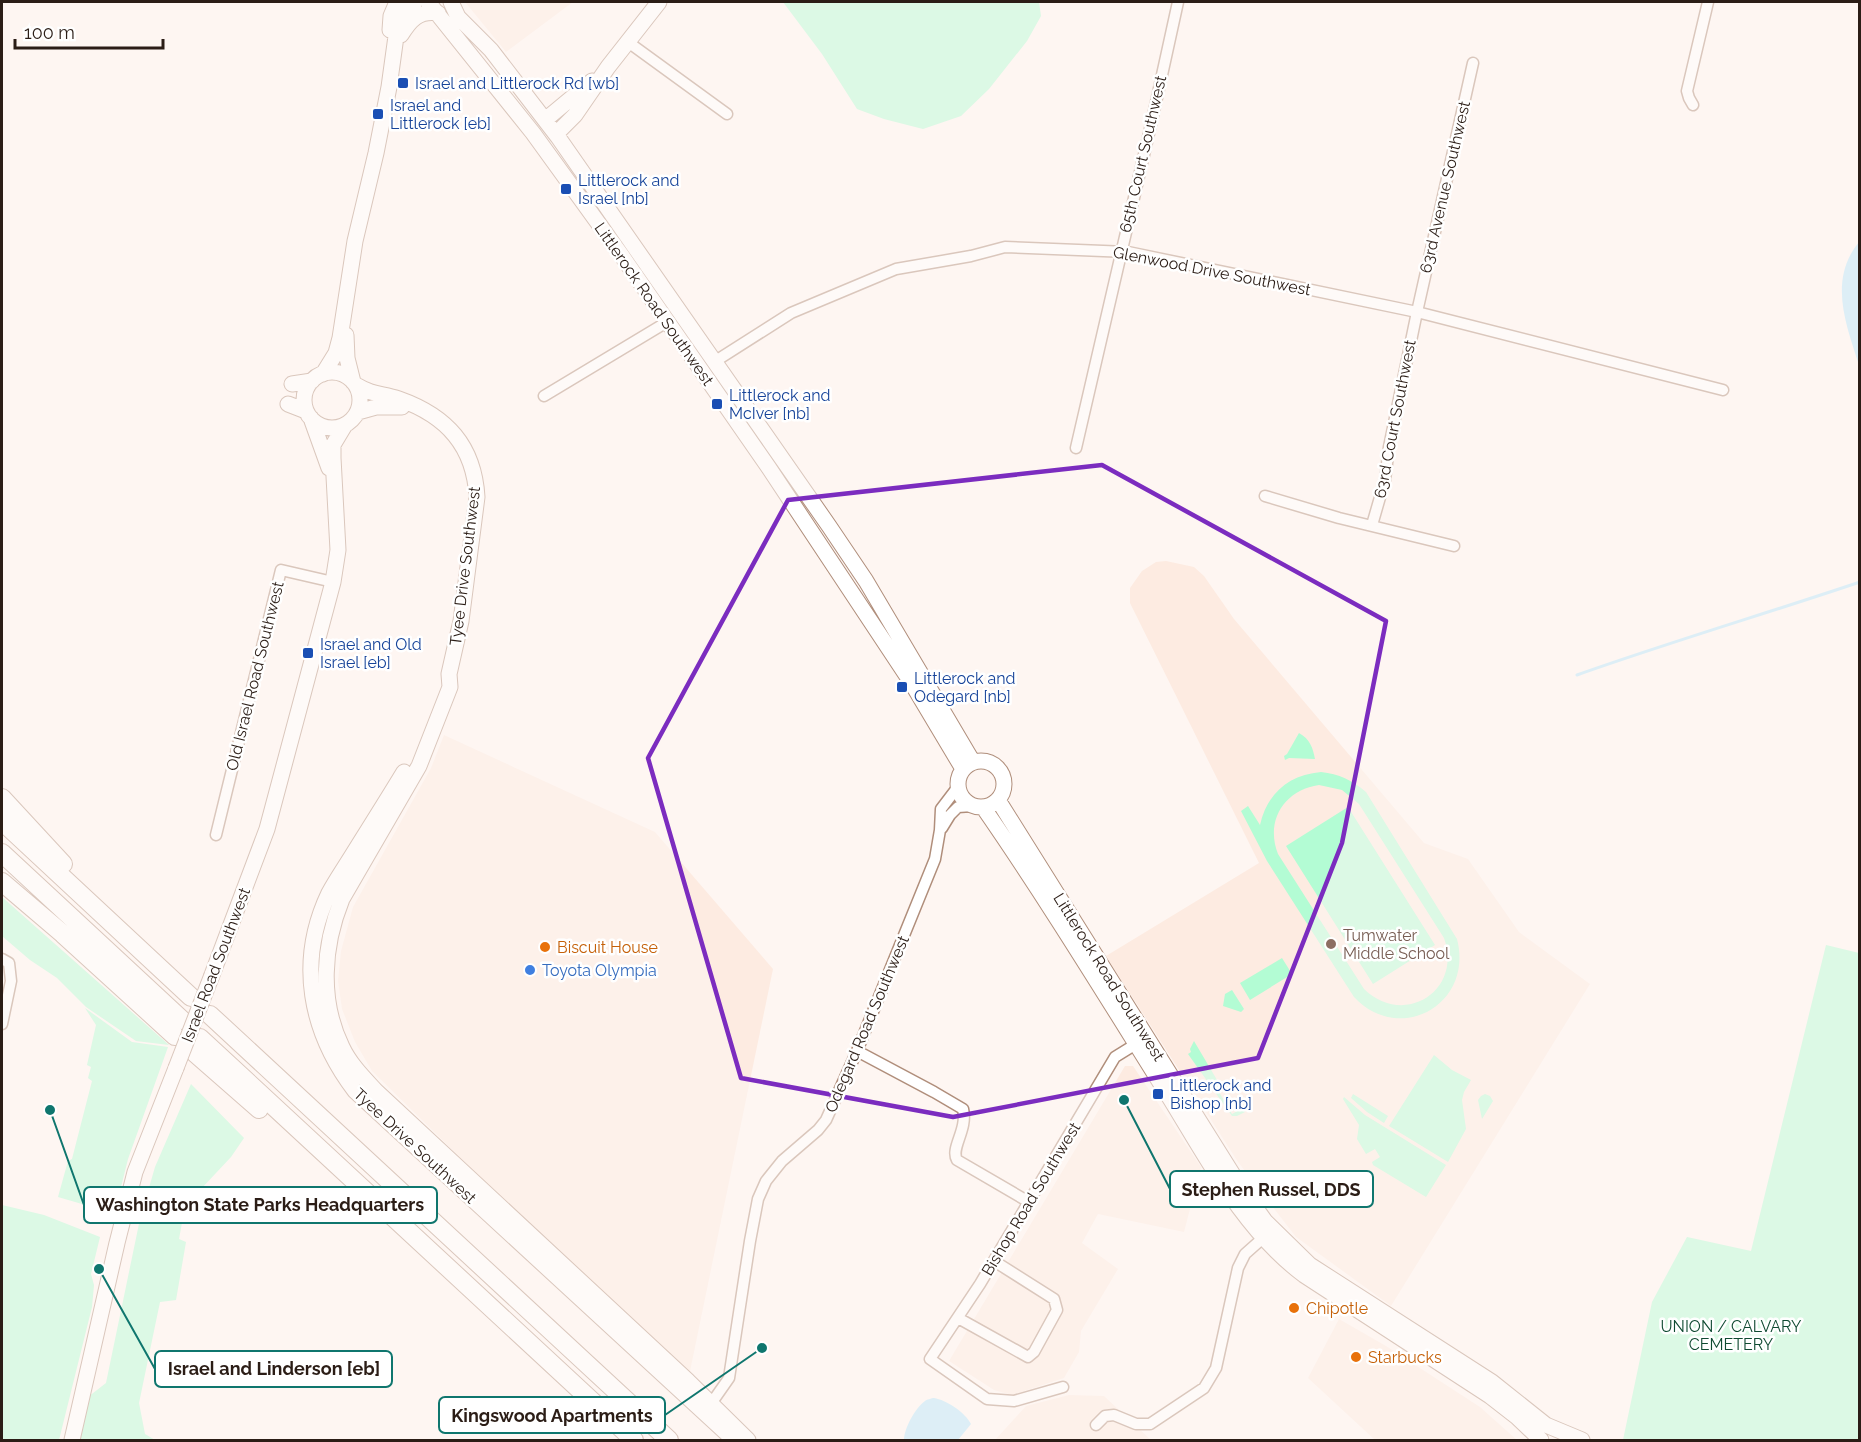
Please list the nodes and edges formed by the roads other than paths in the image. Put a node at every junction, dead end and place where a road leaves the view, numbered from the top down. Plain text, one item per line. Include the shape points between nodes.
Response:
1 (397, 2) edge
2 (415, 2) edge
3 (451, 2) edge
4 (659, 2) edge
5 (1178, 2) edge
6 (1708, 2) edge
7 (433, 7) edge
8 (628, 42) junction
9 (392, 51) junction
10 (1473, 63) dead end
11 (609, 67) junction
12 (1693, 105) dead end
13 (727, 114) dead end
14 (545, 120) junction
15 (556, 134) junction
16 (1120, 252) junction
17 (346, 302) junction
18 (1417, 312) junction
19 (667, 322) junction
20 (714, 362) junction
21 (317, 377) junction
22 (292, 384) dead end
23 (354, 384) junction
24 (1723, 390) dead end
25 (544, 396) dead end
26 (288, 404) dead end
27 (419, 408) junction
28 (358, 412) junction
29 (309, 414) junction
30 (345, 425) junction
31 (1076, 448) dead end
32 (334, 485) junction
33 (1265, 496) dead end
34 (1372, 525) junction
35 (1454, 546) dead end
36 (333, 582) junction
37 (968, 765) junction
38 (957, 788) junction
39 (2, 798) edge
40 (998, 800) junction
41 (978, 807) junction
42 (2, 821) edge
43 (940, 830) junction
44 (216, 835) dead end
45 (2, 853) edge
46 (2, 882) edge
47 (2, 959) edge
48 (174, 981) junction
49 (191, 997) dead end
50 (210, 1015) dead end
51 (2, 1024) edge
52 (1136, 1044) junction
53 (197, 1045) dead end
54 (858, 1051) junction
55 (1029, 1202) junction
56 (1263, 1238) junction
57 (994, 1261) junction
58 (958, 1318) junction
59 (1063, 1387) dead end
60 (708, 1409) junction
61 (1096, 1425) dead end
62 (72, 1440) edge
63 (634, 1440) edge
64 (669, 1440) edge
65 (734, 1440) edge
66 (748, 1440) edge
67 (1541, 1440) edge
68 (1582, 1440) edge

1 - 9 main road via 391,16
2 - 9 main road via 400,19
3 - 14 main road, Littlerock Road Southwest via 458,17 491,50
4 - 8 main road
5 - 16 street, 65th Court Southwest
6 - 12 street via 1687,91
7 - 9 main road via 411,19
7 - 19 main road, Littlerock Road Southwest via 533,133
8 - 11 main road
8 - 13 street
9 - 17 main road via 389,87 355,241
10 - 18 street, 63rd Avenue Southwest
11 - 14 main road
11 - 15 main road via 575,115
14 - 15 main road, Littlerock Road Southwest
15 - 20 main road, Littlerock Road Southwest
16 - 18 street, Glenwood Drive Southwest
16 - 20 street, Glenwood Drive Southwest via 1005,247 896,269 791,312
16 - 31 street, 65th Court Southwest
17 - 21 main road via 336,353
17 - 23 main road via 346,356
18 - 24 street, Glenwood Drive Southwest
18 - 34 street, 63rd Court Southwest via 1385,480
19 - 25 street
19 - 37 main road, Littlerock Road Southwest
20 - 37 main road, Littlerock Road Southwest via 866,581
21 - 22 main road
21 - 23 main road via 341,374
21 - 29 main road via 305,393
23 - 27 main road, Tyee Drive Southwest via 366,392 398,398
23 - 28 main road via 360,403
26 - 29 main road
27 - 28 main road, Tyee Drive Southwest via 382,406
27 - 60 main road, Tyee Drive Southwest via 455,435 471,462 477,497 450,687 419,766 334,919 326,968 334,1028 355,1068 376,1091
28 - 30 main road
29 - 30 main road via 327,428
29 - 32 main road, Israel Road Southwest
30 - 32 main road, Israel Road Southwest via 333,445
32 - 36 main road, Israel Road Southwest via 338,550
33 - 34 street
34 - 35 street
36 - 44 street, Old Israel Road Southwest via 281,570
36 - 62 main road, Israel Road Southwest, bridge via 267,829 135,1172
37 - 38 main road via 958,778
37 - 40 main road via 988,762 1000,771 1004,786
38 - 41 main road, Littlerock Road Southwest via 965,802
38 - 43 street, Odegard Road Southwest via 941,809
39 - 48 highway
40 - 41 main road
40 - 68 main road, Littlerock Road Southwest via 1240,1186 1277,1235 1310,1265 1492,1382 1546,1425
41 - 43 street via 958,807
41 - 52 main road, Littlerock Road Southwest via 1031,876
42 - 48 highway
43 - 54 street, Odegard Road Southwest via 935,859
45 - 46 highway via 178,1028
47 - 51 street via 9,963 11,981
48 - 49 highway
50 - 64 highway
52 - 55 street, Bishop Road Southwest via 1115,1057
52 - 56 main road, Littlerock Road Southwest via 1224,1184
53 - 63 highway via 374,1211 448,1268
54 - 55 street via 963,1109 965,1120 954,1155 957,1160
54 - 60 street, Odegard Road Southwest via 824,1124 782,1161 758,1199 729,1378
55 - 57 street, Bishop Road Southwest
56 - 61 street via 1245,1254 1239,1268 1216,1368 1204,1388 1150,1424 1136,1424 1114,1414
56 - 67 main road, Littlerock Road Southwest via 1304,1275 1490,1395
57 - 58 street, Bishop Road Southwest
57 - 58 street via 1054,1299 1057,1310 1039,1343 1028,1357
58 - 59 street, Bishop Road Southwest via 930,1359 987,1399 1014,1401
60 - 65 main road, Tyee Drive Southwest
60 - 66 main road, Tyee Drive Southwest

